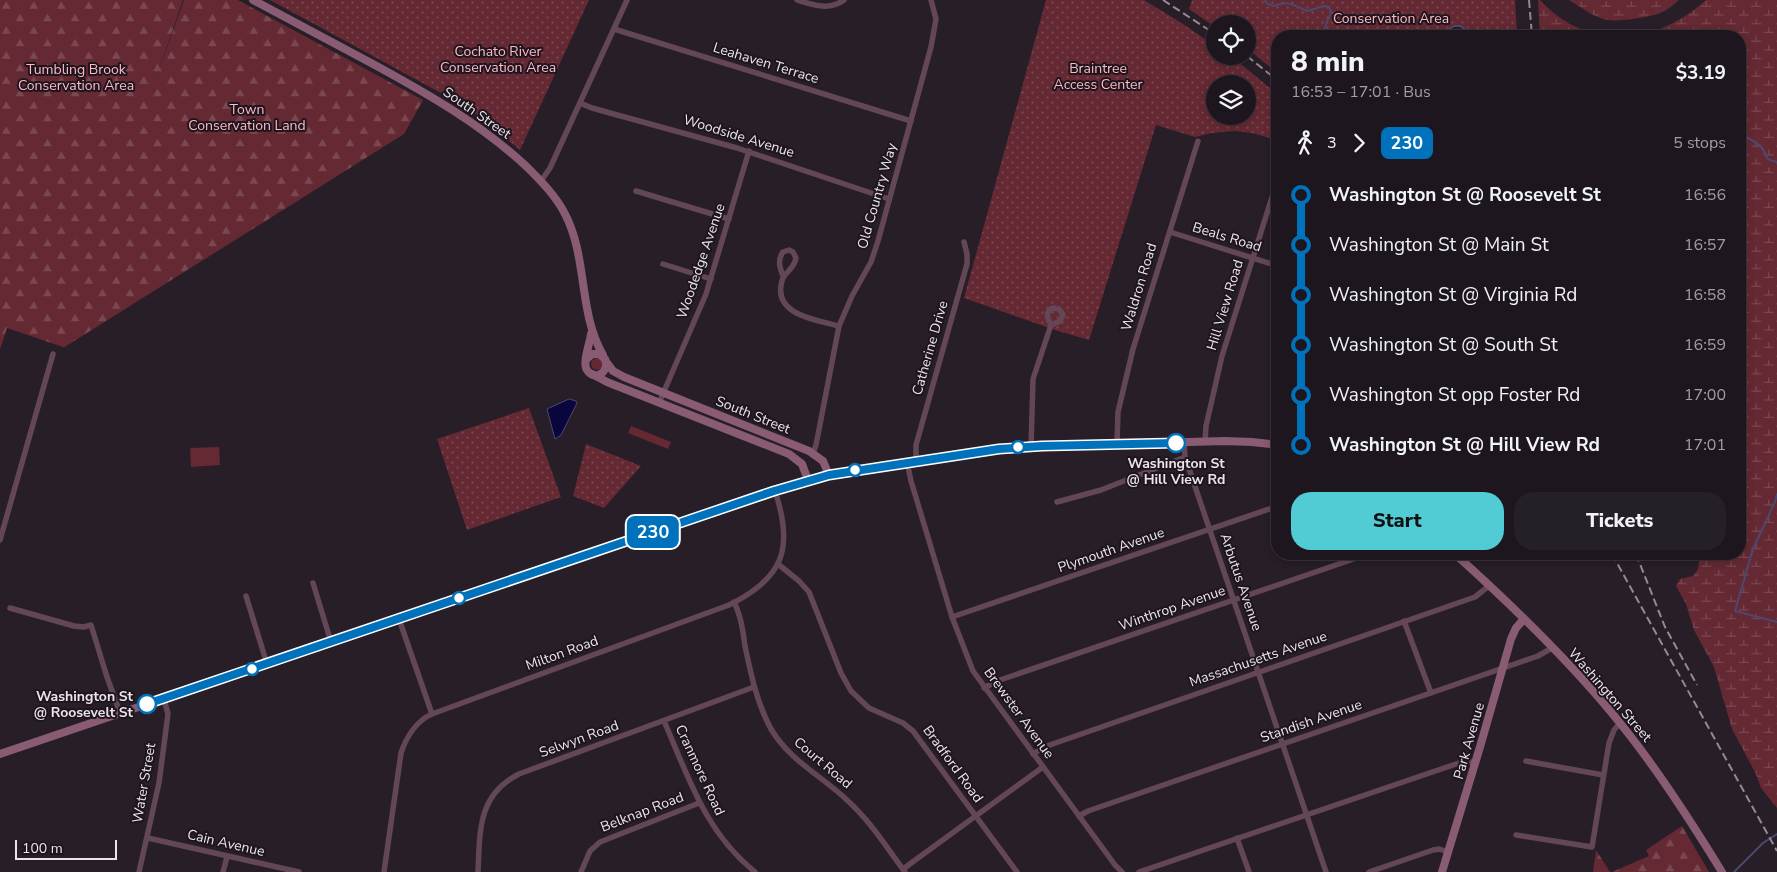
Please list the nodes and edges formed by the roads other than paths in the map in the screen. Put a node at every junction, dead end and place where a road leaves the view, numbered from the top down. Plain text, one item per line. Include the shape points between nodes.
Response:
1 (253, 0) edge
2 (627, 0) edge
3 (797, 0) edge
4 (844, 0) edge
5 (932, 0) edge
6 (614, 29) junction
7 (580, 103) junction
8 (911, 121) junction
9 (1198, 141) dead end
10 (749, 151) junction
11 (541, 181) junction
12 (636, 191) dead end
13 (889, 199) junction
14 (1271, 200) edge
15 (729, 219) junction
16 (1170, 232) junction
17 (964, 242) dead end
18 (1252, 258) junction
19 (664, 264) dead end
20 (1271, 264) edge
21 (783, 276) dead end
22 (711, 278) junction
23 (839, 326) junction
24 (1051, 326) dead end
25 (591, 327) junction
26 (53, 354) dead end
27 (605, 359) junction
28 (586, 360) junction
29 (592, 374) junction
30 (663, 393) junction
31 (659, 403) junction
32 (1184, 442) junction
33 (1205, 442) junction
34 (1117, 444) junction
35 (1271, 444) edge
36 (1032, 446) junction
37 (813, 453) junction
38 (1186, 457) junction
39 (916, 461) junction
40 (907, 462) junction
41 (829, 475) junction
42 (808, 480) junction
43 (774, 491) junction
44 (1057, 502) dead end
45 (1271, 508) edge
46 (1210, 529) junction
47 (0, 540) edge
48 (1351, 560) edge
49 (1462, 560) edge
50 (778, 564) junction
51 (313, 583) dead end
52 (1490, 585) junction
53 (246, 596) dead end
54 (1234, 600) junction
55 (734, 602) junction
56 (10, 608) dead end
57 (952, 617) junction
58 (399, 619) junction
59 (1524, 619) junction
60 (1404, 621) junction
61 (331, 642) junction
62 (1552, 648) junction
63 (267, 664) junction
64 (1502, 669) junction
65 (1259, 672) junction
66 (754, 687) junction
67 (984, 688) junction
68 (1431, 693) junction
69 (164, 698) junction
70 (120, 713) junction
71 (432, 714) junction
72 (664, 721) junction
73 (1620, 723) junction
74 (1283, 744) junction
75 (0, 754) edge
76 (1033, 754) junction
77 (1526, 761) dead end
78 (1476, 763) junction
79 (1042, 767) junction
80 (1603, 775) junction
81 (699, 803) junction
82 (975, 815) junction
83 (1307, 815) junction
84 (1079, 816) junction
85 (1516, 834) dead end
86 (148, 838) junction
87 (1237, 838) junction
88 (1448, 852) junction
89 (227, 856) junction
90 (904, 870) edge
91 (139, 872) edge
92 (223, 872) edge
93 (299, 872) edge
94 (384, 872) edge
95 (478, 872) edge
96 (581, 872) edge
97 (755, 872) edge
98 (1017, 872) edge
99 (1122, 872) edge
100 (1139, 872) edge
101 (1249, 872) edge
102 (1326, 872) edge
103 (1369, 872) edge
104 (1442, 872) edge
105 (1722, 872) edge

1 - 11 main road, South Street via 451,108 497,141
2 - 6 street
3 - 4 street via 827,7
5 - 8 street, Old Country Way via 934,28
6 - 7 street
6 - 8 street, Leahaven Terrace
7 - 10 street, Woodside Avenue
7 - 11 street
8 - 13 street, Old Country Way
9 - 16 street, Waldron Road
10 - 13 street, Woodside Avenue
10 - 15 street, Woodedge Avenue
11 - 25 main road, South Street via 563,209 573,231
12 - 15 street
13 - 23 street, Old Country Way via 873,256
14 - 18 street, Hill View Road
15 - 22 street, Woodedge Avenue
16 - 18 street, Beals Road
16 - 34 street, Waldron Road via 1125,380
17 - 39 street, Catherine Drive via 966,269 916,445
18 - 20 street, Beals Road
18 - 33 street, Hill View Road via 1220,363
19 - 22 street
21 - 23 street via 781,295 791,310 809,319
22 - 30 street, Woodedge Avenue
23 - 37 street, Old Country Way
24 - 36 street via 1033,379
25 - 27 main road, South Street
25 - 28 main road, South Street
26 - 47 street
27 - 28 main road via 593,353
27 - 29 main road via 606,368 602,373
27 - 30 main road, South Street via 617,373
28 - 29 main road via 586,369
29 - 31 main road, South Street
30 - 31 street, Woodedge Avenue
30 - 37 main road, South Street
31 - 42 main road, South Street via 792,456 802,464
32 - 33 main road
32 - 34 main road
32 - 38 street, Arbutus Avenue
33 - 35 main road
34 - 36 main road
36 - 39 main road
37 - 41 main road via 823,461
38 - 44 street via 1101,490
38 - 46 street, Arbutus Avenue
39 - 40 main road
40 - 41 main road
40 - 57 street, Brewster Avenue
41 - 42 main road
42 - 43 main road
43 - 50 street, Milton Road via 784,532 784,549
43 - 58 main road
45 - 46 street, Plymouth Avenue
46 - 54 street, Arbutus Avenue
46 - 57 street, Plymouth Avenue
48 - 54 street, Winthrop Avenue
49 - 52 main road, Washington Street
50 - 55 street, Milton Road via 762,583
50 - 82 street, Bradford Road via 809,592 850,691 869,708 913,731
51 - 61 street
52 - 59 main road, Washington Street
52 - 60 street, Massachusetts Avenue via 1475,597
53 - 63 street
54 - 65 street, Arbutus Avenue
54 - 67 street, Winthrop Avenue
55 - 66 street, Court Road
55 - 71 street, Milton Road
56 - 70 street via 70,625 91,625
57 - 67 street, Brewster Avenue via 970,664
58 - 61 main road
58 - 71 street
59 - 62 main road, Washington Street
59 - 64 main road, Park Avenue via 1512,635
60 - 65 street, Massachusetts Avenue
60 - 68 street
61 - 63 main road
62 - 64 street, Standish Avenue
62 - 73 main road, Washington Street
63 - 69 main road
64 - 68 street, Standish Avenue
64 - 78 main road, Park Avenue
65 - 74 street, Arbutus Avenue
65 - 76 street, Massachusetts Avenue via 1044,747
66 - 72 street, Selwyn Road
66 - 90 street, Court Road via 767,722 785,748 856,809
67 - 76 street, Brewster Avenue
68 - 74 street, Standish Avenue
69 - 70 main road
69 - 86 street, Water Street via 167,718 158,791
70 - 75 main road
71 - 94 street, Milton Road via 414,728 401,754
72 - 81 street, Cranmore Road
72 - 95 street, Selwyn Road via 519,774 506,782 484,812
73 - 80 street via 1611,737
73 - 105 main road, Washington Street
74 - 83 street, Arbutus Avenue
74 - 84 street, Standish Avenue
76 - 79 street, Brewster Avenue
77 - 80 street
78 - 83 street via 1459,762
78 - 88 main road, Park Avenue
79 - 82 street
79 - 84 street, Brewster Avenue
80 - 85 street via 1592,847
81 - 96 street, Belknap Road via 604,840 590,851
81 - 97 street, Cranmore Road via 726,843
82 - 90 street
82 - 98 street, Bradford Road
83 - 87 street
83 - 102 street, Arbutus Avenue
84 - 99 street, Brewster Avenue
86 - 89 street, Cain Avenue
86 - 91 street, Water Street
87 - 100 street
87 - 101 street
88 - 103 street via 1433,850
88 - 104 main road, Park Avenue
89 - 92 street
89 - 93 street, Cain Avenue

